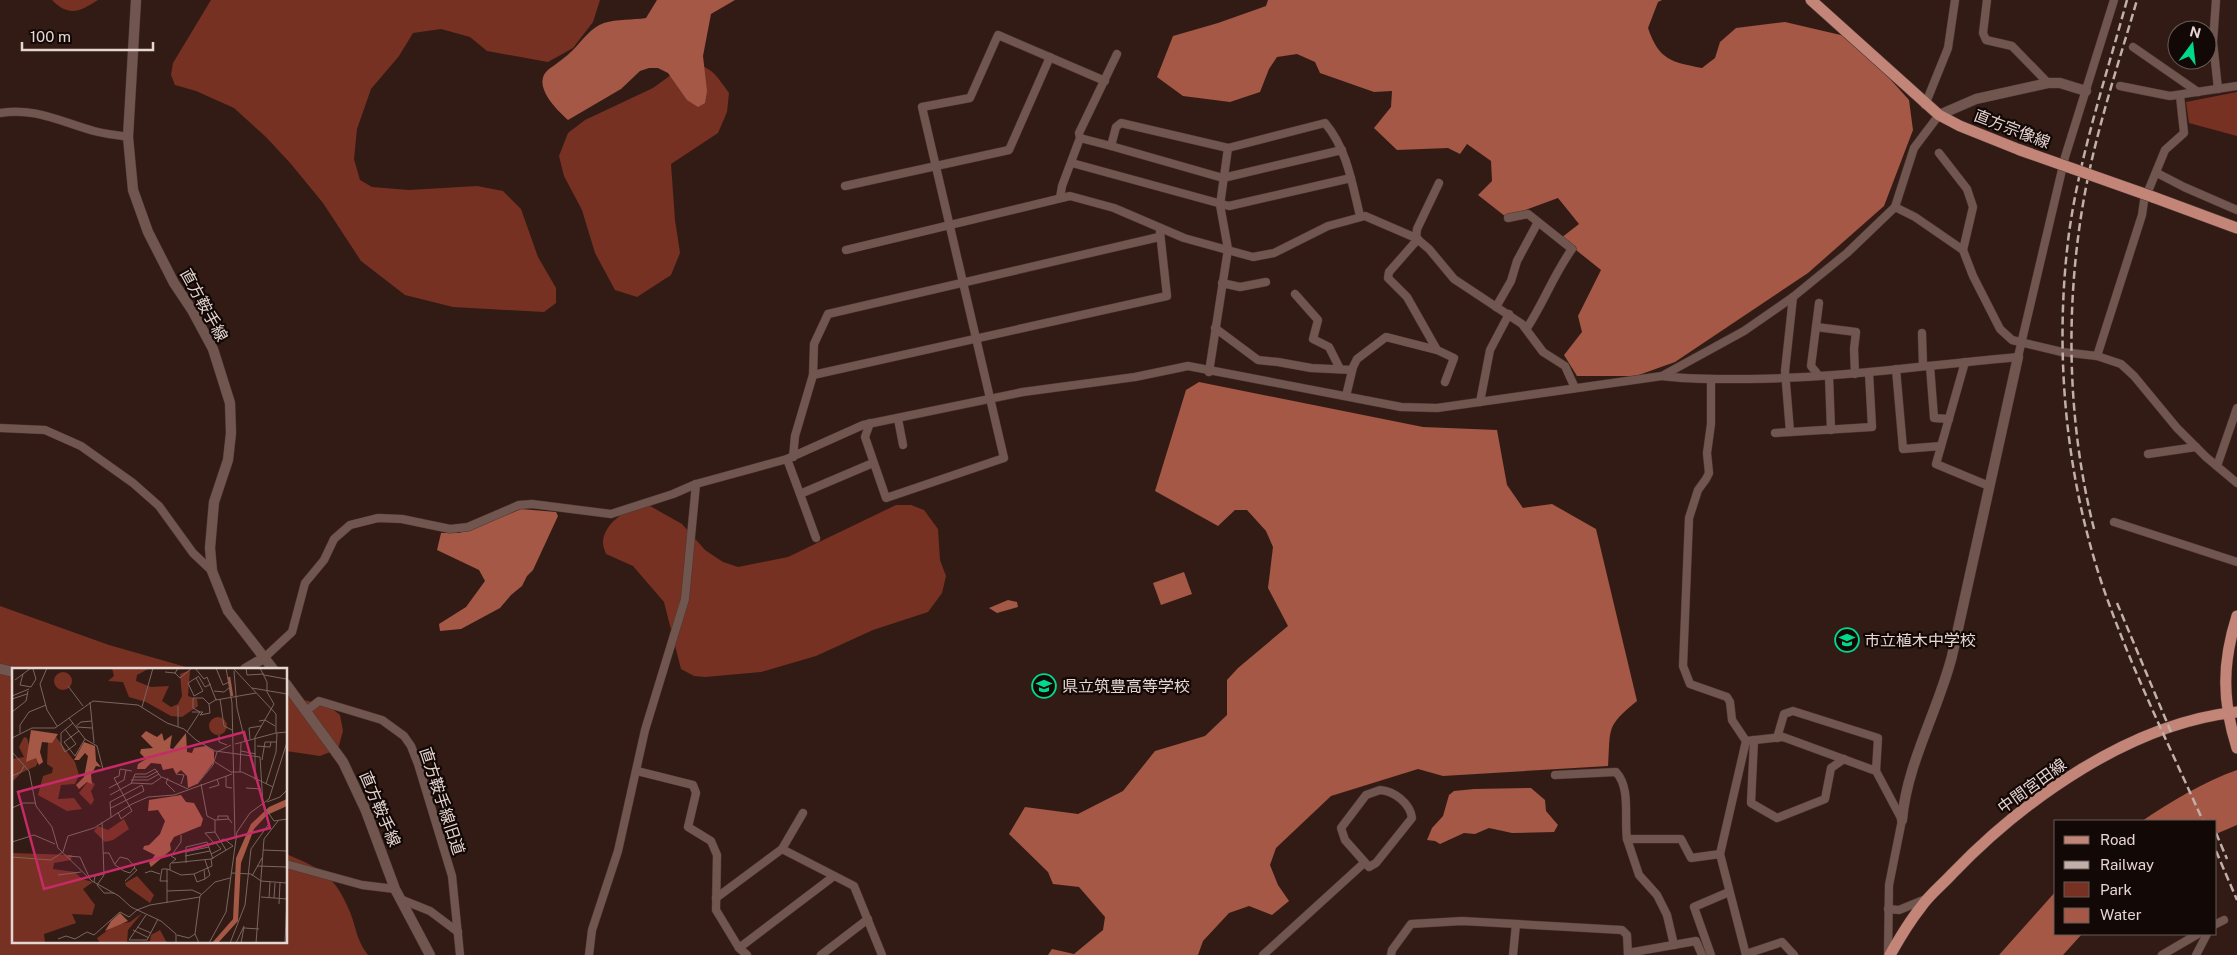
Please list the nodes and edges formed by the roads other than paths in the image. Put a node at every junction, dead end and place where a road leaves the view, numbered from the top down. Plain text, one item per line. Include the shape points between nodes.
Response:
1 (136, 0) edge
2 (1811, 0) edge
3 (1955, 0) edge
4 (1988, 0) edge
5 (2114, 0) edge
6 (2216, 0) edge
7 (2133, 47) dead end
8 (1117, 54) dead end
9 (1050, 57) junction
10 (1105, 81) junction
11 (2048, 82) junction
12 (2120, 86) dead end
13 (2237, 86) edge
14 (2218, 89) junction
15 (2086, 92) junction
16 (2198, 92) junction
17 (2180, 96) junction
18 (1925, 105) junction
19 (0, 114) edge
20 (1939, 115) junction
21 (128, 137) junction
22 (1080, 138) junction
23 (1111, 146) junction
24 (1228, 148) junction
25 (1342, 150) junction
26 (1939, 152) dead end
27 (1072, 164) junction
28 (934, 166) junction
29 (2157, 173) junction
30 (1224, 178) junction
31 (1351, 178) junction
32 (1438, 183) dead end
33 (845, 186) dead end
34 (1060, 198) junction
35 (1220, 205) junction
36 (1895, 207) junction
37 (2237, 210) edge
38 (1360, 216) junction
39 (1508, 218) dead end
40 (1538, 222) junction
41 (949, 225) junction
42 (1161, 228) junction
43 (2237, 228) edge
44 (1159, 237) junction
45 (1417, 239) junction
46 (1228, 249) junction
47 (846, 250) dead end
48 (1963, 250) junction
49 (962, 282) junction
50 (1266, 282) dead end
51 (1222, 283) junction
52 (1295, 294) dead end
53 (1793, 297) junction
54 (1819, 303) dead end
55 (1496, 307) junction
56 (1509, 314) junction
57 (1816, 327) junction
58 (1215, 328) junction
59 (1527, 328) junction
60 (1922, 333) dead end
61 (978, 339) junction
62 (2022, 343) junction
63 (1438, 350) junction
64 (2097, 356) junction
65 (2018, 358) junction
66 (1965, 362) junction
67 (1927, 366) junction
68 (1896, 369) junction
69 (1340, 370) junction
70 (1352, 370) junction
71 (1209, 372) junction
72 (1869, 373) junction
73 (1855, 374) junction
74 (813, 375) junction
75 (1662, 376) junction
76 (1819, 376) junction
77 (1829, 376) junction
78 (1786, 378) junction
79 (1711, 379) junction
80 (1446, 382) dead end
81 (1575, 388) junction
82 (1346, 396) junction
83 (990, 398) junction
84 (1480, 402) junction
85 (2237, 408) edge
86 (898, 418) junction
87 (1949, 418) junction
88 (870, 423) junction
89 (0, 428) edge
90 (1831, 430) junction
91 (1790, 432) junction
92 (1776, 433) dead end
93 (903, 446) dead end
94 (1941, 446) junction
95 (2196, 447) junction
96 (2148, 454) dead end
97 (790, 458) junction
98 (873, 464) junction
99 (2217, 466) junction
100 (2237, 483) edge
101 (696, 484) junction
102 (1989, 486) junction
103 (800, 494) junction
104 (2114, 522) dead end
105 (816, 538) dead end
106 (2237, 562) edge
107 (212, 572) junction
108 (2236, 619) edge
109 (264, 658) junction
110 (247, 668) edge
111 (272, 668) edge
112 (288, 687) edge
113 (2237, 705) edge
114 (306, 711) junction
115 (2231, 715) edge
116 (1777, 738) junction
117 (1750, 740) junction
118 (2237, 748) edge
119 (1844, 759) junction
120 (637, 771) junction
121 (1876, 771) junction
122 (1555, 775) dead end
123 (803, 813) dead end
124 (1902, 820) junction
125 (1626, 839) junction
126 (782, 849) junction
127 (1720, 854) junction
128 (1364, 863) junction
129 (288, 865) edge
130 (834, 876) junction
131 (395, 889) junction
132 (1729, 892) junction
133 (1930, 897) junction
134 (716, 898) junction
135 (400, 899) junction
136 (1888, 909) junction
137 (868, 919) junction
138 (2224, 920) dead end
139 (1516, 924) junction
140 (2217, 924) edge
141 (458, 932) junction
142 (2196, 935) edge
143 (2206, 935) edge
144 (1674, 945) junction
145 (739, 948) junction
146 (1628, 954) edge
147 (1746, 954) edge
148 (430, 955) edge
149 (460, 955) edge
150 (589, 955) edge
151 (747, 955) edge
152 (821, 955) edge
153 (882, 955) edge
154 (1263, 955) edge
155 (1391, 955) edge
156 (1513, 955) edge
157 (1702, 955) edge
158 (1711, 955) edge
159 (1794, 955) edge
160 (1889, 955) edge
161 (2162, 955) edge
162 (2196, 955) edge

1 - 21 main road, 直方鞍手線
2 - 18 main road, 直方宗像線
3 - 18 street via 1948,48
4 - 11 street via 1983,33 1986,40 2012,46
5 - 15 street
6 - 14 street via 2213,42
7 - 16 street
8 - 10 street
9 - 10 street
9 - 28 street via 1009,150
9 - 28 street via 998,35 970,98 922,107
10 - 22 street
11 - 15 main road
11 - 20 main road via 1976,99
12 - 17 street
13 - 14 street
14 - 16 street
15 - 62 street via 2065,157
16 - 17 street
17 - 29 street via 2184,133 2165,150
18 - 20 main road, 直方宗像線
19 - 21 street via 17,110 46,115 94,131
20 - 36 street via 1914,148
20 - 43 main road, 直方宗像線, bridge via 2020,150
21 - 107 main road, 直方鞍手線 via 132,182 140,211 174,283 213,349 230,402 228,460 214,502 210,548
22 - 23 street
22 - 27 street
23 - 24 street via 1116,126 1121,123
23 - 30 street
24 - 25 street via 1325,123
24 - 30 street
25 - 30 street
25 - 31 street
26 - 48 street via 1967,189 1972,207
27 - 34 street
27 - 35 street
28 - 33 street
28 - 41 street
29 - 37 street
29 - 64 street via 2144,201
30 - 35 street
31 - 35 street via 1229,206
31 - 38 street
32 - 45 street via 1417,229
34 - 41 street
34 - 42 street via 1070,196 1114,208
35 - 46 street
36 - 48 street
36 - 53 street via 1847,253
38 - 45 street
38 - 46 street via 1328,226 1274,253 1253,257
39 - 40 street via 1528,214
40 - 55 street
40 - 59 street via 1572,249 1558,268
41 - 47 street
41 - 49 street
42 - 44 street
42 - 46 street via 1184,238
44 - 49 street
44 - 61 street via 1167,296
45 - 55 street via 1454,279
45 - 63 street via 1389,272 1388,278 1407,298
46 - 51 street
48 - 62 street via 2000,328 2012,340
49 - 61 street
49 - 74 street via 828,314 814,344
50 - 51 street via 1240,287
51 - 58 street
52 - 69 street via 1318,320 1312,339 1328,347
53 - 75 street via 1744,331
53 - 78 street
54 - 57 street
55 - 56 street
56 - 59 street
56 - 84 street via 1490,350
57 - 73 street via 1856,332
57 - 76 street via 1811,366
58 - 69 street via 1258,360
58 - 71 street
59 - 81 street via 1542,352 1565,366
60 - 67 street
61 - 74 street
61 - 83 street
62 - 64 street
62 - 65 street
63 - 70 street via 1386,337 1357,359
63 - 80 street via 1454,358
64 - 95 street via 2121,364
65 - 66 street
65 - 102 main road
66 - 67 street
66 - 87 street
67 - 68 street
67 - 87 street via 1934,418
68 - 72 street
68 - 94 street via 1903,449
69 - 70 street
70 - 82 street
71 - 82 street
71 - 83 street via 1188,366 1136,377
72 - 73 street
72 - 90 street via 1872,426
73 - 77 street
74 - 97 street
75 - 79 street
75 - 81 street
76 - 77 street
76 - 78 street
77 - 90 street
78 - 79 street
78 - 91 street
79 - 117 street via 1708,473 1698,490 1689,518 1683,666 1690,684 1727,697 1732,720
81 - 84 street
82 - 84 street via 1401,407 1437,408
83 - 86 street
83 - 98 street via 1004,458 886,498
85 - 99 street
86 - 88 street
86 - 93 street
87 - 94 street
88 - 97 street
88 - 98 street via 865,437
89 - 107 street via 44,430 81,446 158,506 192,553
90 - 91 street
91 - 92 street
94 - 102 street via 1936,464
95 - 96 street
95 - 99 street
97 - 101 street
97 - 103 street
98 - 103 street
99 - 100 street
101 - 109 street via 611,514 532,504 519,505 468,527 450,529 402,519 378,518 350,525 334,539 324,560 305,584 292,632
101 - 120 street via 685,599 645,730
102 - 124 main road via 1947,673 1929,720
103 - 105 street
104 - 106 street
107 - 109 main road, 直方鞍手線 via 228,611
108 - 115 main road via 2226,658
109 - 110 main road
109 - 111 main road, 直方鞍手線
112 - 114 main road, 直方鞍手線
113 - 115 main road, 中間宮田線
114 - 131 main road, 直方鞍手線 via 343,762 366,811
114 - 141 street, 直方鞍手線旧道 via 319,701 382,720 404,736 418,764 452,876
115 - 118 main road
115 - 133 main road, 中間宮田線 via 2162,730 2089,764 1980,846
116 - 117 street
116 - 119 street
116 - 121 street via 1784,714 1793,711 1878,738
117 - 119 street via 1752,803 1777,818 1825,799 1831,768
117 - 127 street
119 - 121 street
120 - 134 street via 692,785 696,793 688,827 711,841 717,855
120 - 150 street via 618,851 592,930
121 - 124 street
122 - 125 street via 1616,772 1625,795
123 - 126 street
124 - 136 street via 1889,885
125 - 127 street via 1682,839 1691,858
125 - 144 street via 1639,875 1657,895 1667,915
126 - 130 street
126 - 134 street
127 - 132 street
128 - 128 street via 1345,840 1341,828 1366,795 1389,790 1411,812 1412,818 1376,863 1369,867
128 - 154 street
129 - 131 street via 362,885
130 - 137 street via 854,886
130 - 145 street
131 - 135 main road, 直方鞍手線
132 - 147 street
132 - 158 street via 1694,907
133 - 136 street via 1899,910
133 - 160 main road, 中間宮田線
134 - 145 street via 716,910
135 - 141 street via 430,911
135 - 148 main road, 直方鞍手線
136 - 160 street
137 - 152 street
137 - 153 street
138 - 140 street
139 - 146 street via 1622,930 1627,935
139 - 155 street via 1462,921 1411,924
139 - 156 street
141 - 149 street, 直方鞍手線旧道
142 - 161 street
143 - 162 street
144 - 146 street
144 - 157 street via 1696,941
145 - 151 street
147 - 159 street via 1782,942

